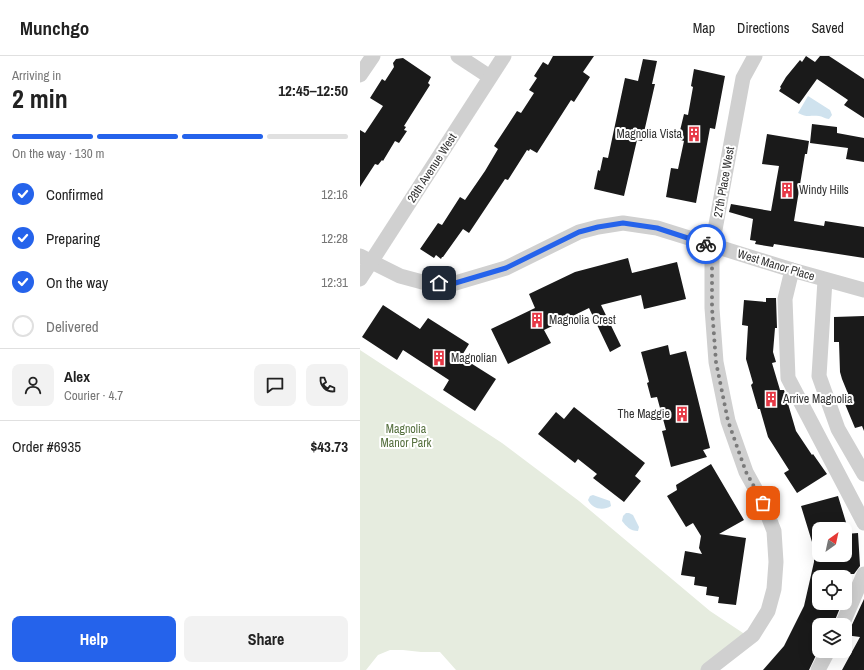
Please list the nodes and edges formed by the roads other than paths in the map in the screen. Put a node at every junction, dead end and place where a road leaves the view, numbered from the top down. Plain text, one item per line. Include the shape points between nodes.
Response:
1 (373, 56) edge
2 (458, 56) edge
3 (504, 56) edge
4 (755, 56) edge
5 (360, 76) edge
6 (490, 77) junction
7 (712, 246) junction
8 (366, 259) edge
9 (792, 270) junction
10 (360, 279) edge
11 (825, 280) junction
12 (864, 290) edge
13 (864, 474) edge
14 (864, 523) edge
15 (864, 574) edge
16 (845, 618) edge
17 (824, 658) edge
18 (708, 670) edge
19 (818, 670) edge

1 - 5 street
2 - 6 street
3 - 6 street, 28th Avenue West
4 - 7 street, 27th Place West via 743,78
6 - 8 street, 28th Avenue West
7 - 8 street, West Manor Place via 657,228 623,223 579,232 506,268 452,284 426,283 400,276
7 - 9 street, West Manor Place
7 - 18 street, 27th Place West via 712,308 716,362 728,421 746,472 763,503 774,531 776,562 774,589 768,611 753,635
8 - 10 street, 28th Avenue West
9 - 11 street, West Manor Place
9 - 14 street via 785,298 788,378
11 - 12 street, West Manor Place
11 - 13 street via 819,376 838,429
15 - 16 street
17 - 19 street

